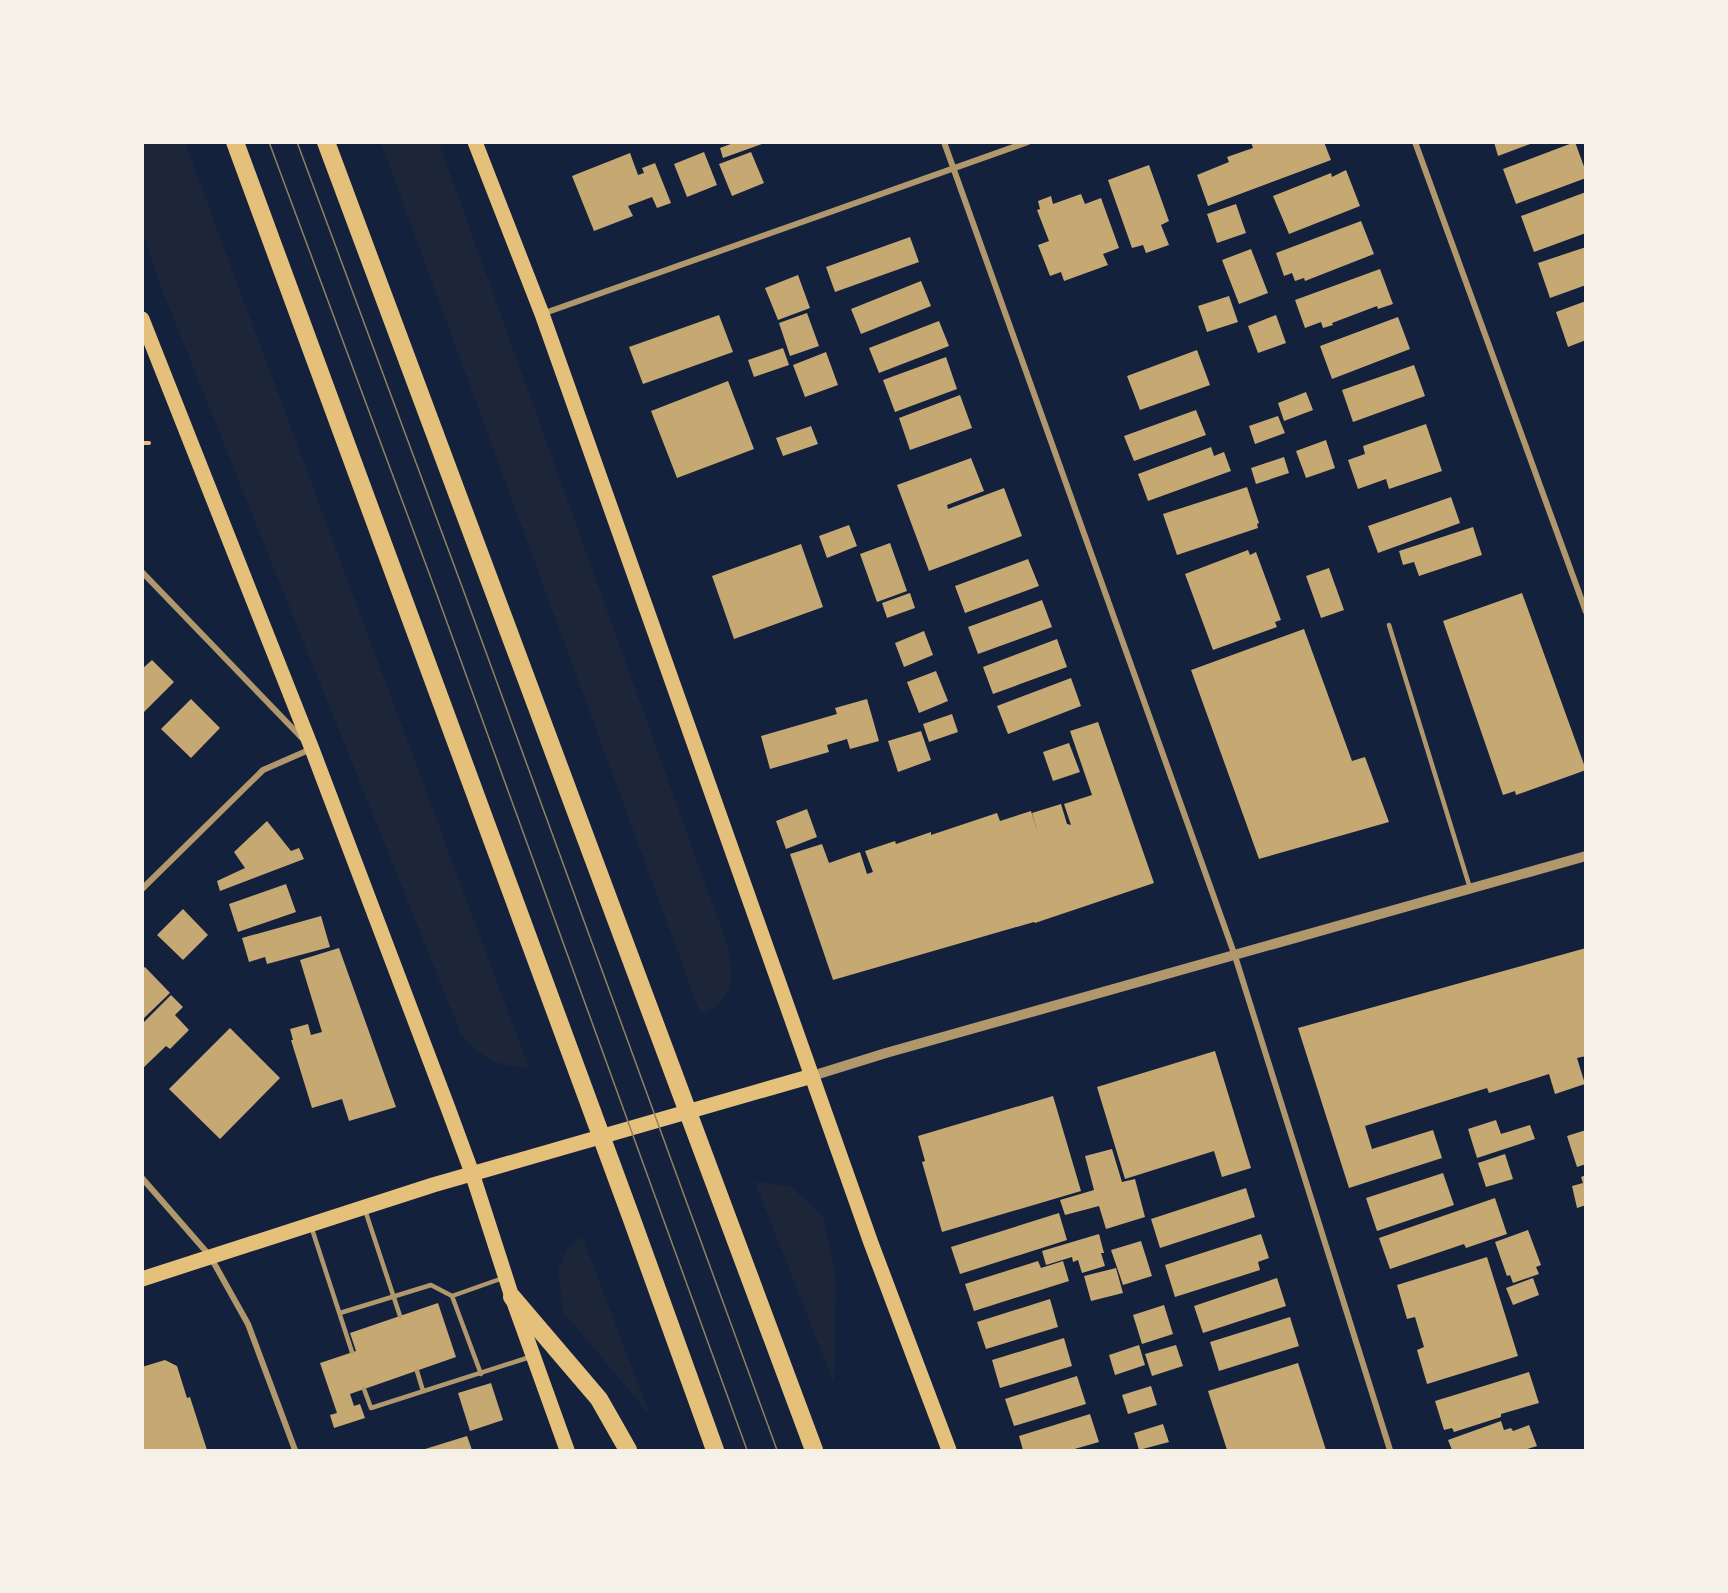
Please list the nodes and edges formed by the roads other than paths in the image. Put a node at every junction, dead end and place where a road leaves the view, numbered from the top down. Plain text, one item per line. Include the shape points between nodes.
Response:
1 (235, 142) edge
2 (326, 142) edge
3 (475, 142) edge
4 (944, 142) edge
5 (1028, 142) edge
6 (1415, 142) edge
7 (954, 168) junction
8 (542, 314) junction
9 (142, 319) edge
10 (142, 572) edge
11 (1586, 612) edge
12 (1389, 625) dead end
13 (312, 749) junction
14 (1586, 856) edge
15 (1470, 888) junction
16 (142, 889) edge
17 (1234, 956) junction
18 (812, 1076) junction
19 (472, 1173) junction
20 (142, 1178) edge
21 (364, 1207) junction
22 (310, 1224) junction
23 (210, 1256) junction
24 (506, 1277) junction
25 (142, 1279) edge
26 (393, 1295) junction
27 (452, 1296) junction
28 (512, 1297) junction
29 (340, 1313) junction
30 (400, 1316) dead end
31 (352, 1352) dead end
32 (533, 1356) junction
33 (417, 1371) dead end
34 (481, 1374) junction
35 (364, 1389) dead end
36 (423, 1391) junction
37 (295, 1450) edge
38 (567, 1450) edge
39 (628, 1450) edge
40 (715, 1450) edge
41 (814, 1450) edge
42 (949, 1450) edge
43 (1390, 1450) edge

1 - 40 highway
2 - 41 highway
3 - 8 main road
4 - 7 street
5 - 7 street
6 - 11 street
7 - 8 street
7 - 17 street
8 - 18 main road
9 - 13 main road
10 - 13 street
12 - 15 lane
13 - 16 street via 263,770
13 - 19 main road
14 - 15 street
15 - 17 street
17 - 18 street
17 - 43 street
18 - 19 main road
18 - 42 main road
19 - 21 main road
19 - 24 main road
20 - 23 street
21 - 22 main road
21 - 26 lane
22 - 23 main road
22 - 29 lane
23 - 25 main road
23 - 37 street via 248,1324
24 - 27 lane
24 - 28 main road
26 - 27 lane via 430,1285
26 - 29 lane
26 - 30 lane
27 - 34 lane
28 - 32 main road
28 - 39 highway via 599,1399
29 - 31 lane
32 - 34 lane
32 - 38 main road
33 - 36 lane
34 - 36 lane
35 - 36 lane via 371,1408

